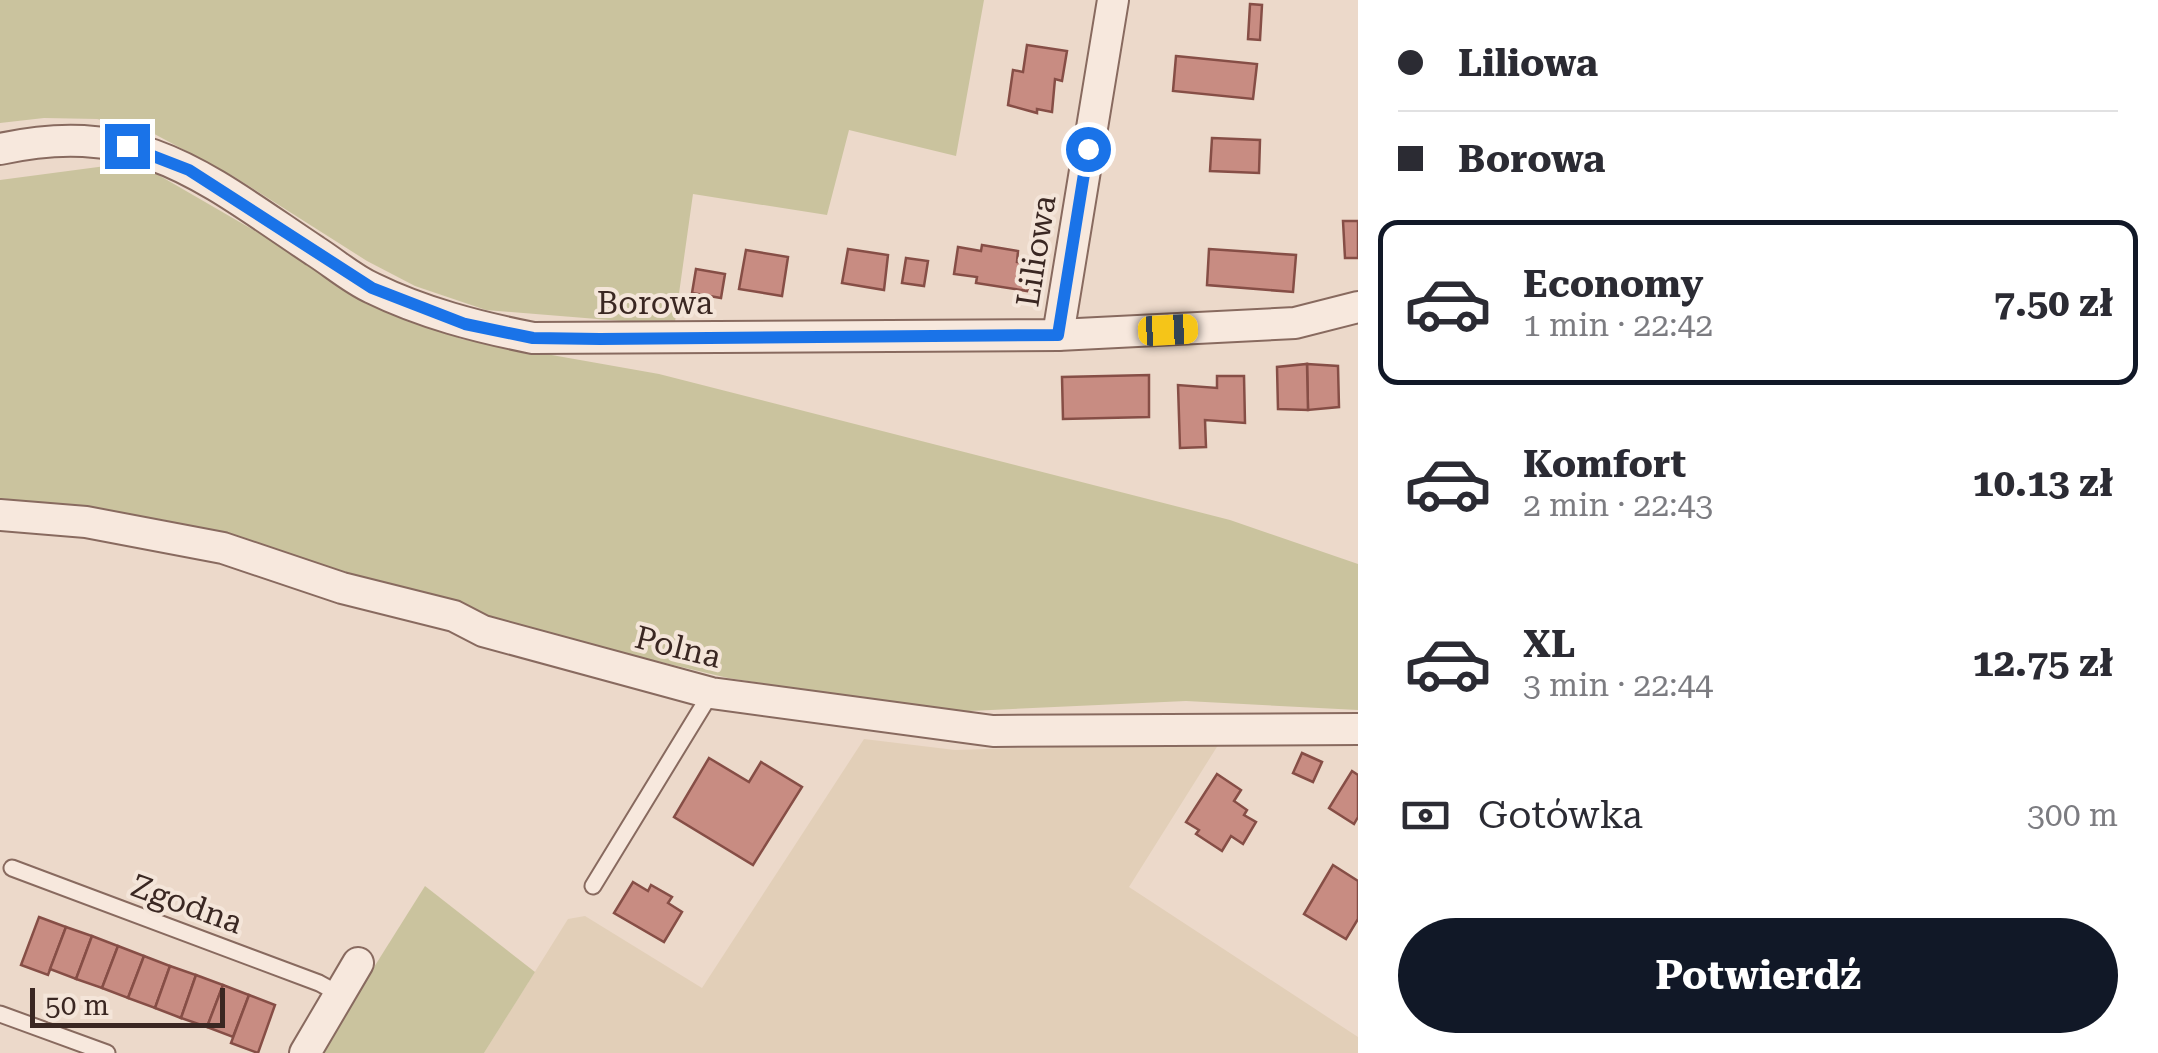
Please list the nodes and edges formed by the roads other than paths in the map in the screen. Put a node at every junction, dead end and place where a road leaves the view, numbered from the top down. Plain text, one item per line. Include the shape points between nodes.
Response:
1 (1112, 0) edge
2 (0, 149) edge
3 (1358, 308) edge
4 (1058, 335) junction
5 (0, 515) edge
6 (710, 693) junction
7 (1358, 730) edge
8 (12, 868) dead end
9 (593, 886) dead end
10 (358, 963) dead end
11 (341, 995) junction
12 (0, 1014) edge
13 (107, 1053) edge
14 (305, 1053) edge

1 - 4 street, Liliowa
2 - 4 street, Borowa via 86,138 148,152 189,170 372,288 465,324 533,338
3 - 4 street, Borowa via 1295,323
5 - 6 street, Polna via 86,522 223,548 454,616 483,631
6 - 7 street, Polna via 993,731
6 - 9 lane
8 - 11 lane, Zgodna
10 - 11 street
11 - 14 street
12 - 13 lane

